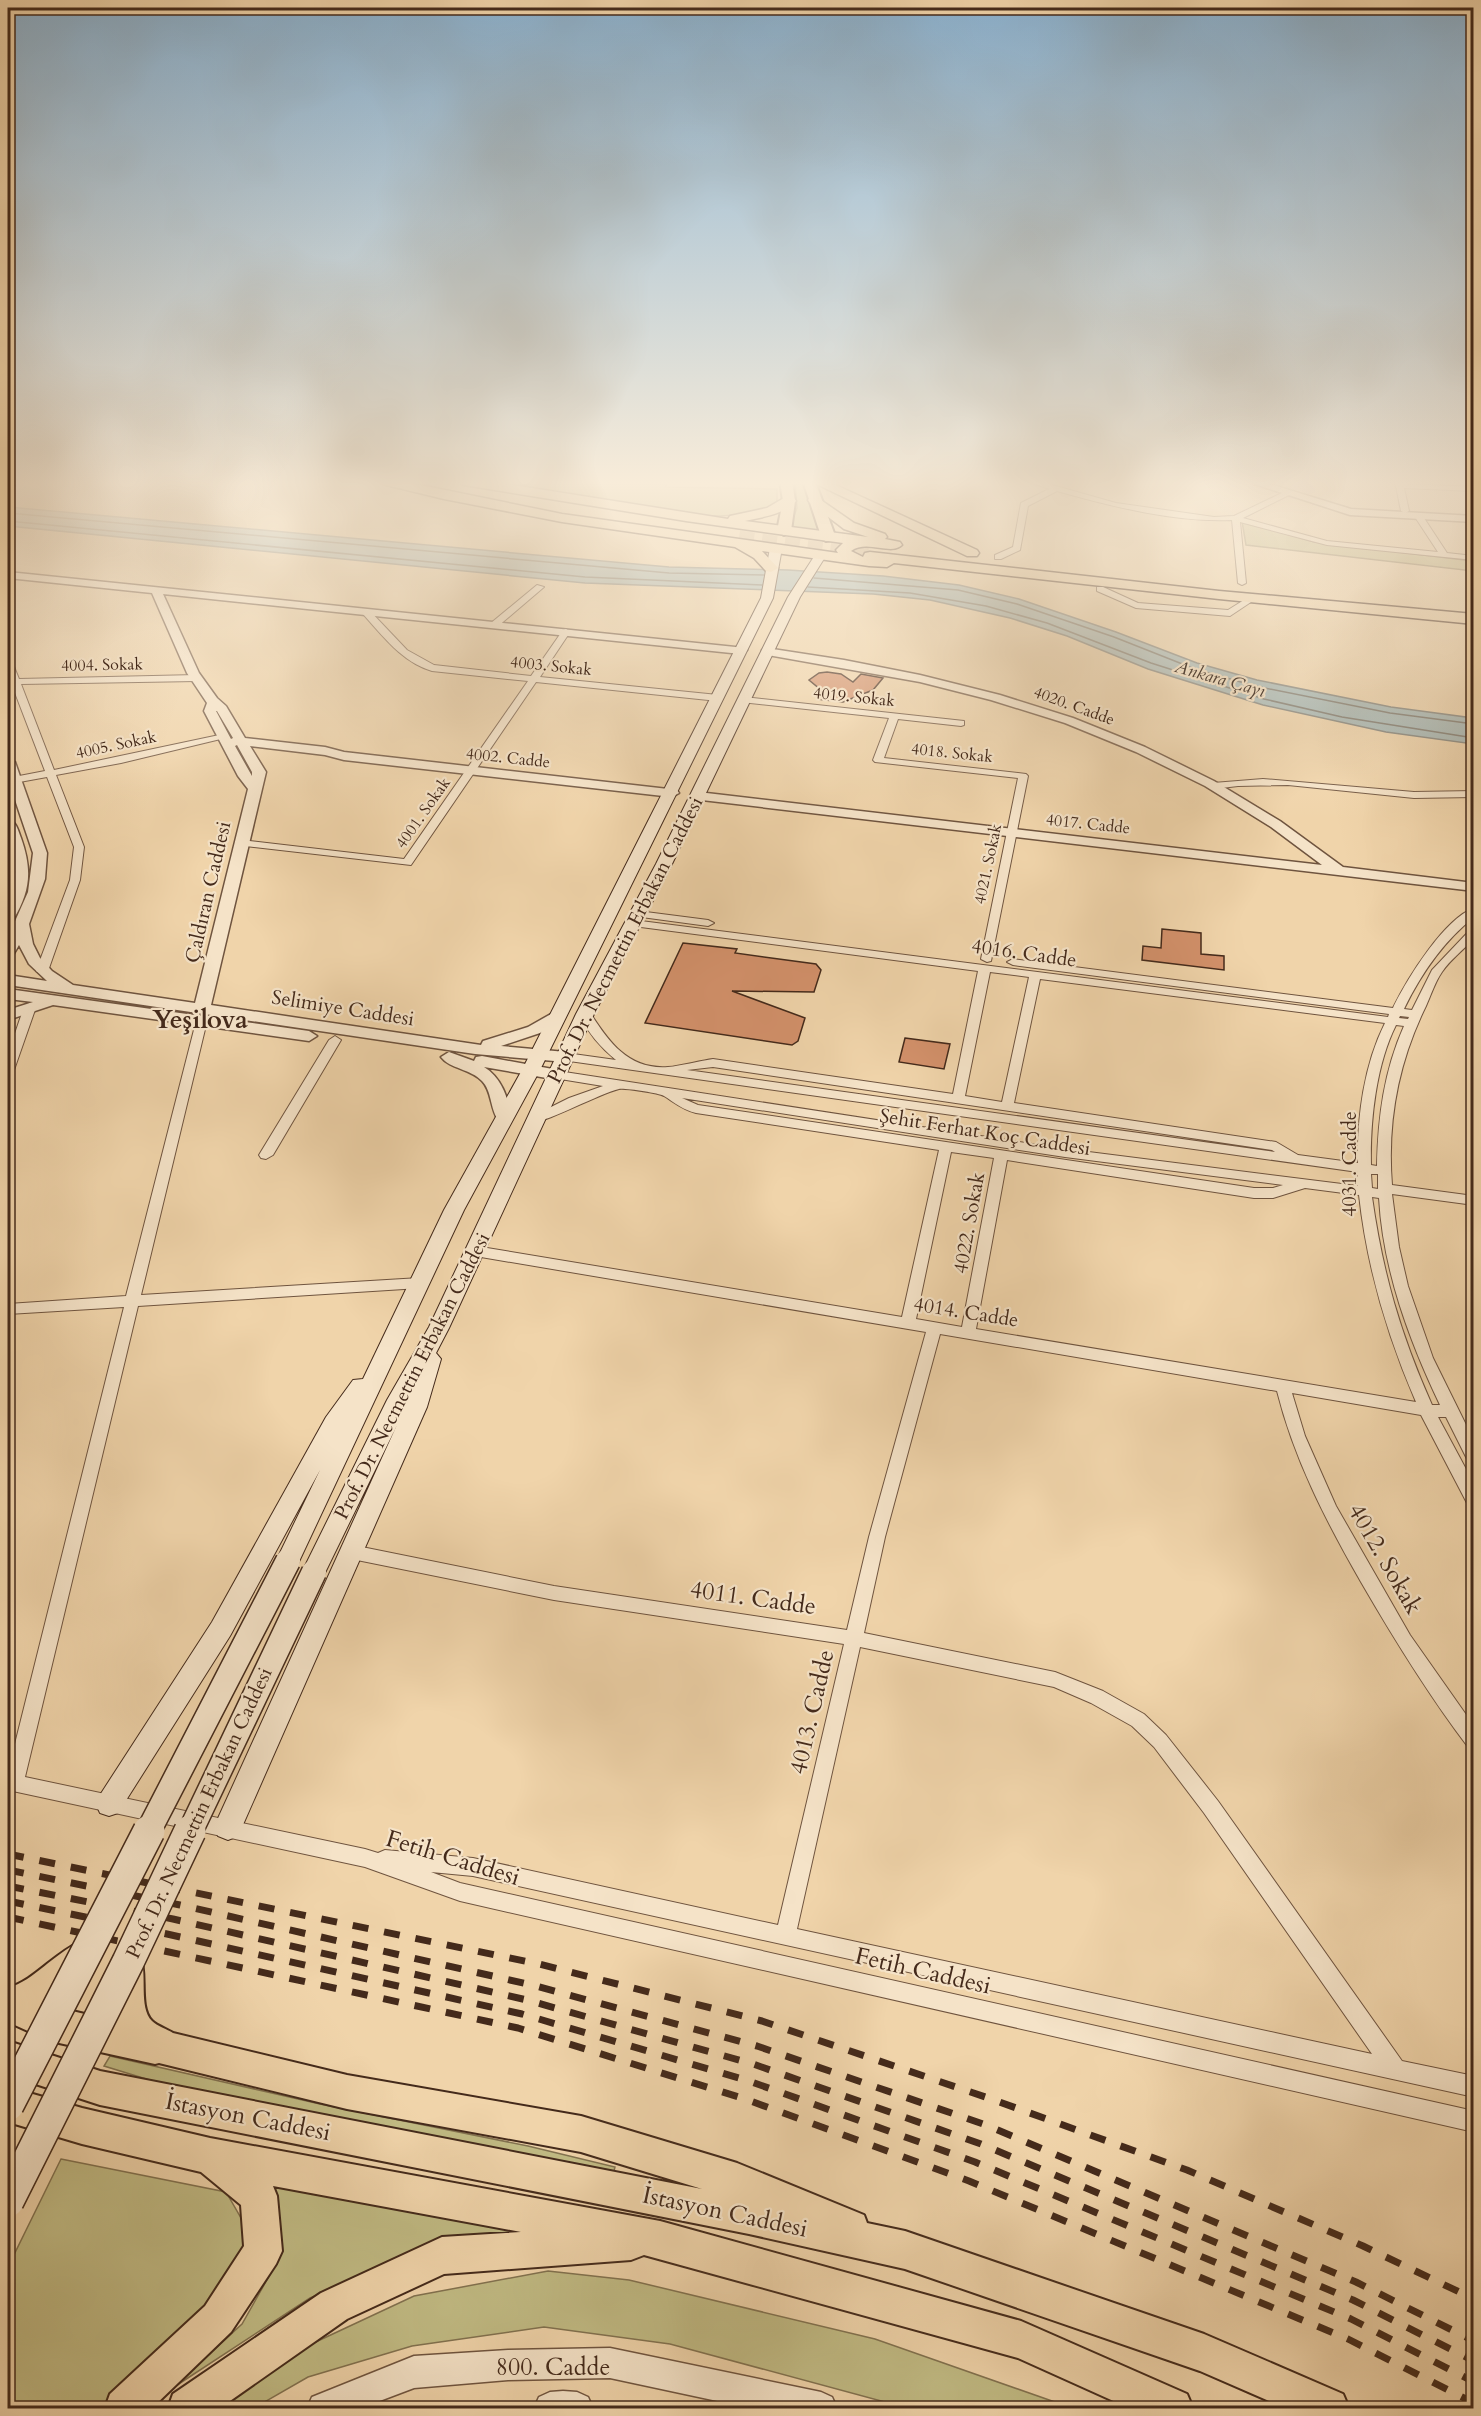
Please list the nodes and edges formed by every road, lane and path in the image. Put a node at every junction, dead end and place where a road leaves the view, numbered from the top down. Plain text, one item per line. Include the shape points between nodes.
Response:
1 (158, 594) edge
2 (192, 594) edge
3 (532, 594) edge
4 (768, 594) edge
5 (796, 594) edge
6 (1154, 594) edge
7 (1222, 594) edge
8 (1288, 594) edge
9 (1283, 601) junction
10 (1473, 609) edge
11 (366, 612) junction
12 (1473, 619) edge
13 (494, 625) junction
14 (566, 632) junction
15 (741, 650) junction
16 (766, 652) junction
17 (8, 662) edge
18 (197, 678) junction
19 (534, 679) junction
20 (12, 682) edge
21 (718, 698) junction
22 (744, 700) junction
23 (895, 716) junction
24 (961, 723) dead end
25 (230, 740) junction
26 (248, 753) junction
27 (340, 755) junction
28 (234, 756) junction
29 (8, 762) edge
30 (472, 770) junction
31 (51, 773) junction
32 (1023, 776) joint
33 (14, 780) junction
34 (1214, 786) junction
35 (254, 787) junction
36 (672, 793) junction
37 (1473, 794) edge
38 (698, 796) junction
39 (8, 823) edge
40 (1013, 834) junction
41 (241, 843) junction
42 (1339, 871) junction
43 (15, 886) edge
44 (38, 886) junction
45 (1473, 887) edge
46 (1473, 911) edge
47 (635, 918) junction
48 (14, 920) edge
49 (1473, 932) edge
50 (8, 952) edge
51 (986, 963) junction
52 (42, 971) junction
53 (1035, 974) junction
54 (8, 981) edge
55 (74, 990) junction
56 (8, 994) edge
57 (57, 1001) junction
58 (30, 1007) junction
59 (202, 1014) junction
60 (585, 1014) junction
61 (8, 1015) edge
62 (558, 1015) junction
63 (1392, 1015) junction
64 (1413, 1018) junction
65 (335, 1040) junction
66 (475, 1049) junction
67 (449, 1057) junction
68 (566, 1057) junction
69 (534, 1062) junction
70 (632, 1066) junction
71 (8, 1070) edge
72 (668, 1071) junction
73 (558, 1075) junction
74 (632, 1085) junction
75 (664, 1090) junction
76 (958, 1099) junction
77 (1007, 1107) junction
78 (504, 1116) junction
79 (538, 1119) junction
80 (946, 1146) junction
81 (266, 1155) dead end
82 (1001, 1155) junction
83 (1295, 1159) junction
84 (1364, 1169) junction
85 (1384, 1171) junction
86 (1305, 1184) junction
87 (1385, 1191) junction
88 (1364, 1192) junction
89 (1473, 1201) edge
90 (475, 1251) junction
91 (420, 1283) junction
92 (134, 1302) junction
93 (8, 1309) edge
94 (908, 1324) junction
95 (439, 1328) junction
96 (934, 1328) junction
97 (968, 1334) junction
98 (388, 1350) junction
99 (1283, 1386) junction
100 (1427, 1410) junction
101 (1450, 1412) junction
102 (1473, 1457) edge
103 (1473, 1500) edge
104 (352, 1552) junction
105 (854, 1638) junction
106 (1473, 1741) edge
107 (11, 1783) edge
108 (109, 1804) junction
109 (228, 1827) junction
110 (365, 1858) junction
111 (786, 1934) junction
112 (88, 1952) junction
113 (128, 1962) junction
114 (8, 2005) edge
115 (50, 2024) junction
116 (93, 2033) junction
117 (167, 2049) junction
118 (8, 2058) edge
119 (1395, 2069) junction
120 (1473, 2087) edge
121 (8, 2105) edge
122 (1473, 2122) edge
123 (210, 2156) junction
124 (8, 2201) edge
125 (660, 2239) junction
126 (905, 2250) junction
127 (124, 2409) edge
128 (187, 2409) edge
129 (323, 2409) edge
130 (821, 2409) edge
131 (1173, 2409) edge
132 (1329, 2409) edge

1 - 18 street
2 - 11 street
3 - 13 street
4 - 15 main road, Prof. Dr. Necmettin Erbakan Caddesi
5 - 16 main road, Prof. Dr. Necmettin Erbakan Caddesi
6 - 9 highway via 1247,602
7 - 9 highway
8 - 10 highway
9 - 12 highway
11 - 13 street
11 - 19 street, 4003. Sokak via 395,644 423,665
13 - 14 street
14 - 15 street
14 - 19 street, 4001. Sokak
15 - 21 main road, Prof. Dr. Necmettin Erbakan Caddesi
16 - 22 main road, Prof. Dr. Necmettin Erbakan Caddesi
16 - 34 street, 4020. Cadde via 909,674 1002,698 1103,733
17 - 20 street
18 - 20 street, 4004. Sokak
18 - 25 street via 212,704 210,711
19 - 21 street, 4003. Sokak
19 - 30 street, 4001. Sokak
20 - 31 street
21 - 36 main road, Prof. Dr. Necmettin Erbakan Caddesi
22 - 23 street, 4019. Sokak
22 - 38 main road, Prof. Dr. Necmettin Erbakan Caddesi
23 - 24 street, 4019. Sokak
23 - 32 street, 4018. Sokak via 878,760
25 - 26 street
25 - 27 street, 4002. Cadde
25 - 28 street
25 - 31 street, 4005. Sokak
26 - 27 street, 4002. Cadde
26 - 28 street, 4002. Cadde
26 - 35 street, Çaldıran Caddesi via 259,772
27 - 30 street, 4002. Cadde
28 - 35 street
29 - 33 street
30 - 36 street, 4002. Cadde
30 - 41 street, 4001. Sokak via 406,863
31 - 33 street, 4005. Sokak
31 - 52 street via 80,856
32 - 40 street, 4021. Sokak
33 - 44 street via 40,853
34 - 37 street via 1268,781 1414,795
34 - 42 street, 4020. Cadde via 1299,838
35 - 41 street, Çaldıran Caddesi
36 - 62 main road, Prof. Dr. Necmettin Erbakan Caddesi
38 - 40 street, 4017. Cadde
38 - 47 main road, Prof. Dr. Necmettin Erbakan Caddesi
39 - 43 street via 24,874
40 - 42 street, 4017. Cadde
40 - 51 street, 4021. Sokak
41 - 59 street, Çaldıran Caddesi
42 - 45 street, 4017. Cadde
43 - 44 street
43 - 48 street
44 - 48 street
46 - 63 street, 4031. Cadde via 1420,969
47 - 51 street, 4016. Cadde
47 - 60 main road, Prof. Dr. Necmettin Erbakan Caddesi
48 - 50 street
48 - 52 street via 26,950
49 - 64 street, 4031. Cadde via 1440,968
51 - 53 street, 4016. Cadde
51 - 63 street, 4016. Cadde
51 - 76 street, 4021. Sokak
52 - 55 street
53 - 63 street, 4016. Cadde
53 - 77 street
54 - 55 street, Selimiye Caddesi
55 - 59 street, Selimiye Caddesi
56 - 57 street, Selimiye Caddesi
57 - 58 street
57 - 59 street, Selimiye Caddesi
58 - 61 street
58 - 71 street
59 - 65 street, Selimiye Caddesi
59 - 66 street, Selimiye Caddesi
59 - 92 street
60 - 68 main road, Prof. Dr. Necmettin Erbakan Caddesi
60 - 70 street, Şehit Ferhat Koç Caddesi via 598,1037
62 - 66 street via 534,1030
62 - 69 main road, Prof. Dr. Necmettin Erbakan Caddesi
63 - 64 street, 4016. Cadde
63 - 84 street, 4031. Cadde via 1368,1096
64 - 85 street, 4031. Cadde via 1388,1090
65 - 67 street, Selimiye Caddesi
65 - 81 street
66 - 69 street, Selimiye Caddesi
67 - 69 street, Selimiye Caddesi
67 - 78 street via 476,1067 489,1077 497,1089
68 - 69 street, Selimiye Caddesi
68 - 70 street, Şehit Ferhat Koç Caddesi
68 - 73 main road, Prof. Dr. Necmettin Erbakan Caddesi
69 - 73 street, Selimiye Caddesi
69 - 78 main road, Prof. Dr. Necmettin Erbakan Caddesi
70 - 72 street, Şehit Ferhat Koç Caddesi
72 - 76 street, Şehit Ferhat Koç Caddesi via 713,1064
72 - 83 street, Şehit Ferhat Koç Caddesi
73 - 74 street, Şehit Ferhat Koç Caddesi
73 - 79 main road, Prof. Dr. Necmettin Erbakan Caddesi
74 - 75 street, Şehit Ferhat Koç Caddesi
74 - 79 street, Şehit Ferhat Koç Caddesi via 599,1090
75 - 80 street, Şehit Ferhat Koç Caddesi via 680,1103 696,1109
75 - 86 street, Şehit Ferhat Koç Caddesi via 1065,1153
76 - 77 street, Şehit Ferhat Koç Caddesi
77 - 83 street, Şehit Ferhat Koç Caddesi via 1276,1146
78 - 91 main road, Prof. Dr. Necmettin Erbakan Caddesi
79 - 90 main road, Prof. Dr. Necmettin Erbakan Caddesi
80 - 82 street, Şehit Ferhat Koç Caddesi
80 - 94 street
82 - 86 street, Şehit Ferhat Koç Caddesi via 1254,1193 1273,1193
82 - 97 street, 4022. Sokak
83 - 84 street, Şehit Ferhat Koç Caddesi
84 - 85 street, Şehit Ferhat Koç Caddesi
84 - 88 street, 4031. Cadde
85 - 87 street, 4031. Cadde
86 - 88 street, Şehit Ferhat Koç Caddesi
87 - 88 street, Şehit Ferhat Koç Caddesi
87 - 89 street, Şehit Ferhat Koç Caddesi
87 - 101 street, 4031. Cadde via 1400,1281
88 - 100 street, 4031. Cadde via 1380,1279
90 - 94 street, 4014. Cadde
90 - 95 main road, Prof. Dr. Necmettin Erbakan Caddesi
91 - 92 street
91 - 98 main road, Prof. Dr. Necmettin Erbakan Caddesi
92 - 93 street
92 - 107 street
94 - 96 street, 4014. Cadde
95 - 104 main road via 416,1407
95 - 113 main road, Prof. Dr. Necmettin Erbakan Caddesi, bridge via 398,1400
96 - 97 street, 4014. Cadde
96 - 105 street, 4013. Cadde
97 - 99 street, 4014. Cadde
98 - 108 main road via 334,1423 221,1629
98 - 112 main road, Prof. Dr. Necmettin Erbakan Caddesi, bridge via 288,1561
99 - 100 street, 4014. Cadde
99 - 106 street, 4012. Sokak via 1310,1469 1348,1544 1392,1622
100 - 101 street, 4014. Cadde
100 - 103 street, 4031. Cadde
101 - 102 street, 4031. Cadde
104 - 105 street, 4011. Cadde via 554,1593
104 - 109 main road
105 - 111 street, 4013. Cadde
105 - 119 street, 4011. Cadde via 1055,1680 1138,1720 1160,1741 1211,1807
107 - 108 street, Fetih Caddesi
108 - 109 street, Fetih Caddesi
109 - 110 street, Fetih Caddesi
110 - 111 street, Fetih Caddesi via 473,1867
110 - 122 street, Fetih Caddesi via 460,1892
111 - 119 street, Fetih Caddesi
112 - 114 main road via 27,1999
112 - 115 main road, Prof. Dr. Necmettin Erbakan Caddesi, bridge
113 - 116 main road, Prof. Dr. Necmettin Erbakan Caddesi, bridge
113 - 117 main road via 128,2014 140,2033
114 - 115 main road
115 - 116 main road
115 - 121 main road, Prof. Dr. Necmettin Erbakan Caddesi, bridge
116 - 117 main road
116 - 124 main road, Prof. Dr. Necmettin Erbakan Caddesi, bridge
117 - 126 main road via 347,2092 581,2134 737,2181
118 - 126 main road, İstasyon Caddesi via 100,2088
119 - 120 street, Fetih Caddesi
121 - 123 main road, İstasyon Caddesi
123 - 125 main road, İstasyon Caddesi
123 - 127 main road via 259,2196 263,2251 218,2319
125 - 128 main road via 442,2256 334,2306
125 - 131 main road, İstasyon Caddesi via 1021,2340
126 - 132 main road, İstasyon Caddesi via 1204,2353
129 - 130 street, 800. Cadde via 414,2372 610,2363

